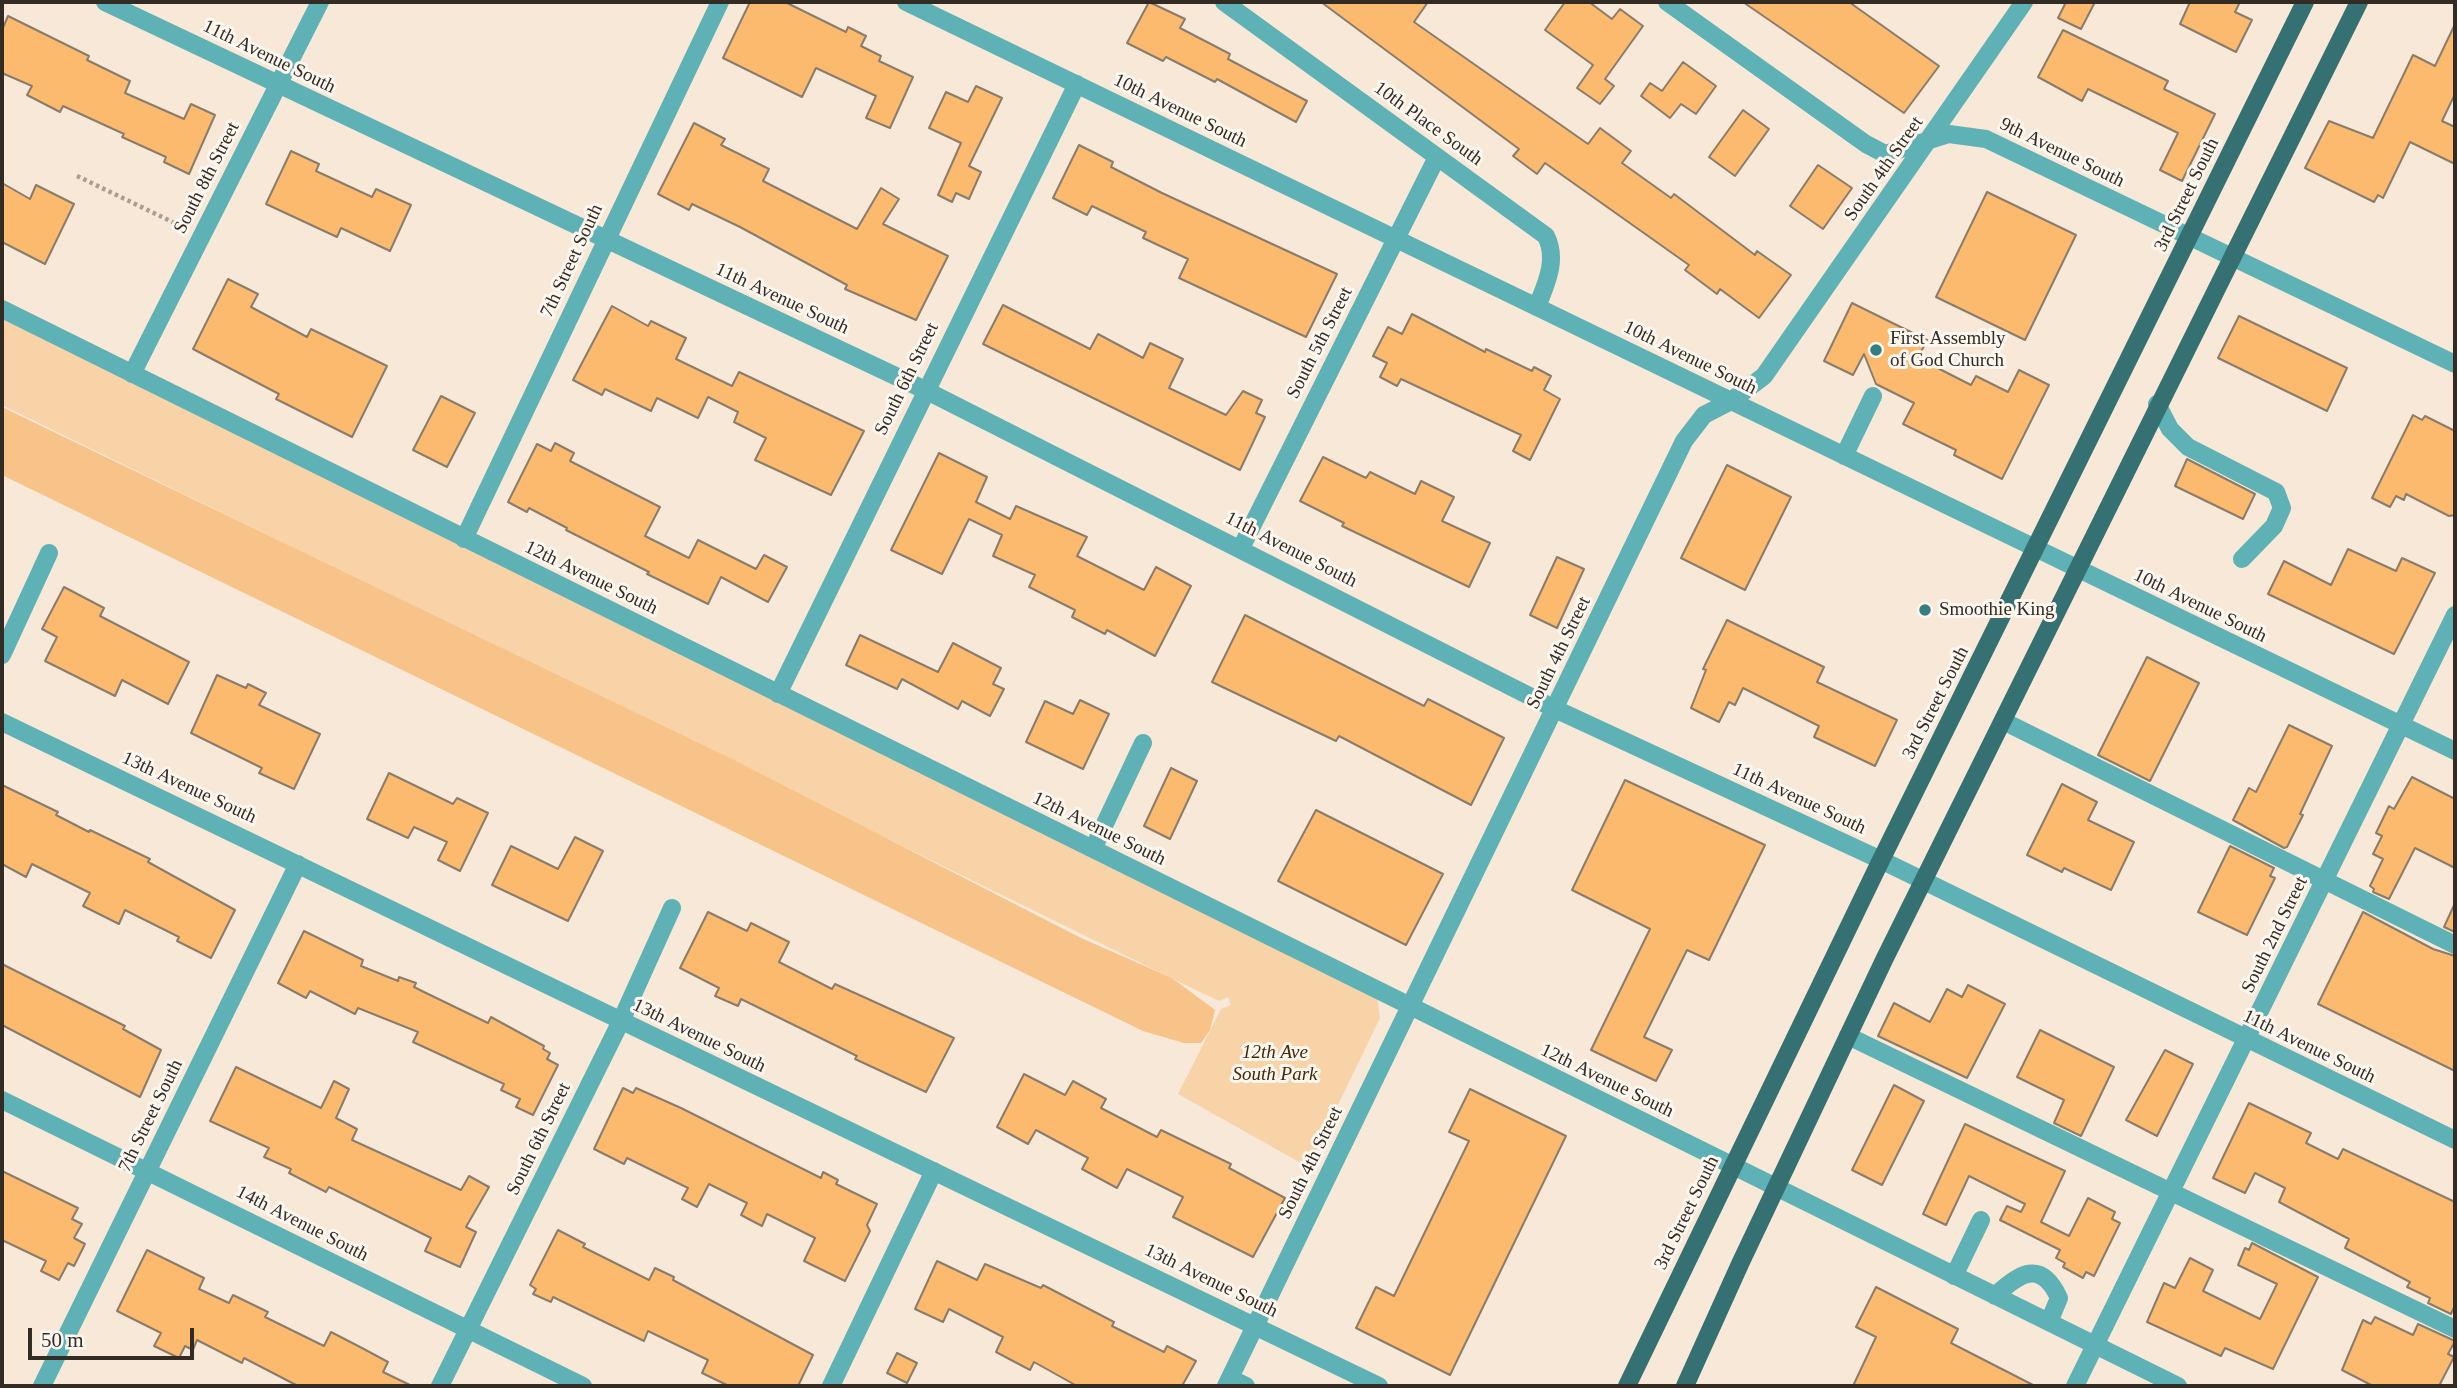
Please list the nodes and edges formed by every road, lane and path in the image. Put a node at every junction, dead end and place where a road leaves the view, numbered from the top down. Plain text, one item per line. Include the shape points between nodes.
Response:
1 (105, 2) edge
2 (320, 2) edge
3 (719, 2) edge
4 (906, 2) edge
5 (1224, 2) edge
6 (1667, 2) edge
7 (2024, 2) edge
8 (2305, 2) edge
9 (2359, 2) edge
10 (1077, 84) junction
11 (278, 85) junction
12 (1928, 142) junction
13 (1437, 157) junction
14 (77, 176) dead end
15 (202, 236) junction
16 (1395, 238) junction
17 (2189, 239) junction
18 (605, 240) junction
19 (2230, 258) junction
20 (1537, 307) junction
21 (2, 309) edge
22 (2455, 365) edge
23 (132, 374) junction
24 (925, 390) junction
25 (1872, 396) dead end
26 (1731, 401) junction
27 (2157, 404) junction
28 (1843, 456) junction
29 (464, 538) junction
30 (1241, 548) junction
31 (2036, 551) junction
32 (49, 552) dead end
33 (2242, 559) dead end
34 (2075, 569) junction
35 (2455, 615) edge
36 (2, 656) edge
37 (778, 694) junction
38 (1555, 709) junction
39 (2003, 721) junction
40 (2, 722) edge
41 (2400, 725) junction
42 (1143, 743) dead end
43 (2455, 751) edge
44 (1093, 849) junction
45 (1881, 860) junction
46 (299, 863) junction
47 (2325, 881) junction
48 (1924, 882) junction
49 (672, 908) dead end
50 (2455, 945) edge
51 (1411, 1007) junction
52 (621, 1021) junction
53 (1848, 1036) junction
54 (2246, 1040) junction
55 (2, 1100) edge
56 (2455, 1140) edge
57 (1733, 1166) junction
58 (148, 1171) junction
59 (934, 1171) junction
60 (1776, 1186) junction
61 (2170, 1194) junction
62 (1981, 1220) dead end
63 (1954, 1276) junction
64 (1995, 1296) junction
65 (2049, 1322) junction
66 (1255, 1325) junction
67 (2455, 1329) edge
68 (467, 1330) junction
69 (2095, 1345) junction
70 (1358, 1382) edge
71 (1234, 1384) edge
72 (42, 1386) edge
73 (440, 1386) edge
74 (583, 1386) edge
75 (831, 1386) edge
76 (1379, 1386) edge
77 (1627, 1386) edge
78 (1685, 1386) edge
79 (2075, 1386) edge
80 (2178, 1386) edge

1 - 11 street, 11th Avenue South
2 - 11 street, South 8th Street
3 - 18 street, 7th Street South
4 - 10 street, 10th Avenue South
5 - 13 street, 10th Place South
6 - 12 street, 9th Avenue South via 1885,154
7 - 12 street, South 4th Street
8 - 17 main road, 3rd Street South
9 - 19 main road
10 - 16 street, 10th Avenue South
10 - 24 street, South 6th Street
11 - 15 street, South 8th Street
11 - 18 street, 11th Avenue South
12 - 17 street, 9th Avenue South via 1949,134 1986,139
12 - 26 street, South 4th Street via 1764,376
13 - 16 street, South 5th Street
13 - 20 street, 10th Place South via 1546,236 1553,250
14 - 15 path
15 - 23 street, South 8th Street
16 - 20 street, 10th Avenue South
16 - 30 street, South 5th Street
17 - 19 street, 9th Avenue South
17 - 31 main road, 3rd Street South
18 - 24 street, 11th Avenue South
18 - 29 street, 7th Street South
19 - 22 street, 9th Avenue South
19 - 27 main road
20 - 26 street, 10th Avenue South
21 - 23 street, 12th Avenue South
23 - 29 street, 12th Avenue South
24 - 30 street, 11th Avenue South
24 - 37 street, South 6th Street
25 - 28 street
26 - 28 street, 10th Avenue South
26 - 38 street, South 4th Street via 1704,415 1684,441
27 - 33 street via 2188,447 2276,492 2282,508 2274,526
27 - 34 main road
28 - 31 street, 10th Avenue South
29 - 37 street, 12th Avenue South
30 - 38 street, 11th Avenue South
31 - 34 street, 10th Avenue South
31 - 45 main road, 3rd Street South
32 - 36 street
34 - 39 main road
34 - 41 street, 10th Avenue South
35 - 41 street, South 2nd Street
37 - 44 street, 12th Avenue South
38 - 45 street, 11th Avenue South
38 - 51 street, South 4th Street
39 - 47 street
39 - 48 main road
40 - 46 street, 13th Avenue South
41 - 43 street, 10th Avenue South
41 - 47 street, South 2nd Street
42 - 44 street
44 - 51 street, 12th Avenue South
45 - 48 street, 11th Avenue South
45 - 57 main road, 3rd Street South
46 - 52 street, 13th Avenue South
46 - 58 street, 7th Street South
47 - 50 street
47 - 54 street, South 2nd Street
48 - 53 main road
48 - 54 street, 11th Avenue South
49 - 52 street, South 6th Street
51 - 57 street, 12th Avenue South
51 - 66 street, South 4th Street
52 - 59 street, 13th Avenue South
52 - 68 street, South 6th Street
53 - 60 main road
53 - 61 street
54 - 56 street, 11th Avenue South
54 - 61 street, South 2nd Street
55 - 58 street, 14th Avenue South
57 - 60 street, 12th Avenue South
57 - 77 main road, 3rd Street South
58 - 68 street, 14th Avenue South
58 - 72 street, 7th Street South
59 - 66 street, 13th Avenue South
59 - 75 street
60 - 63 street, 12th Avenue South
60 - 78 main road
61 - 67 street
61 - 69 street, South 2nd Street
62 - 63 street
63 - 64 street, 12th Avenue South
64 - 65 street, 12th Avenue South
64 - 65 street via 2017,1275 2037,1273 2059,1298
65 - 69 street, 12th Avenue South
66 - 70 street, 13th Avenue South
66 - 71 street, South 4th Street
68 - 73 street, South 6th Street
68 - 74 street, 14th Avenue South
69 - 79 street, South 2nd Street
69 - 80 street, 12th Avenue South
70 - 76 street, 13th Avenue South

